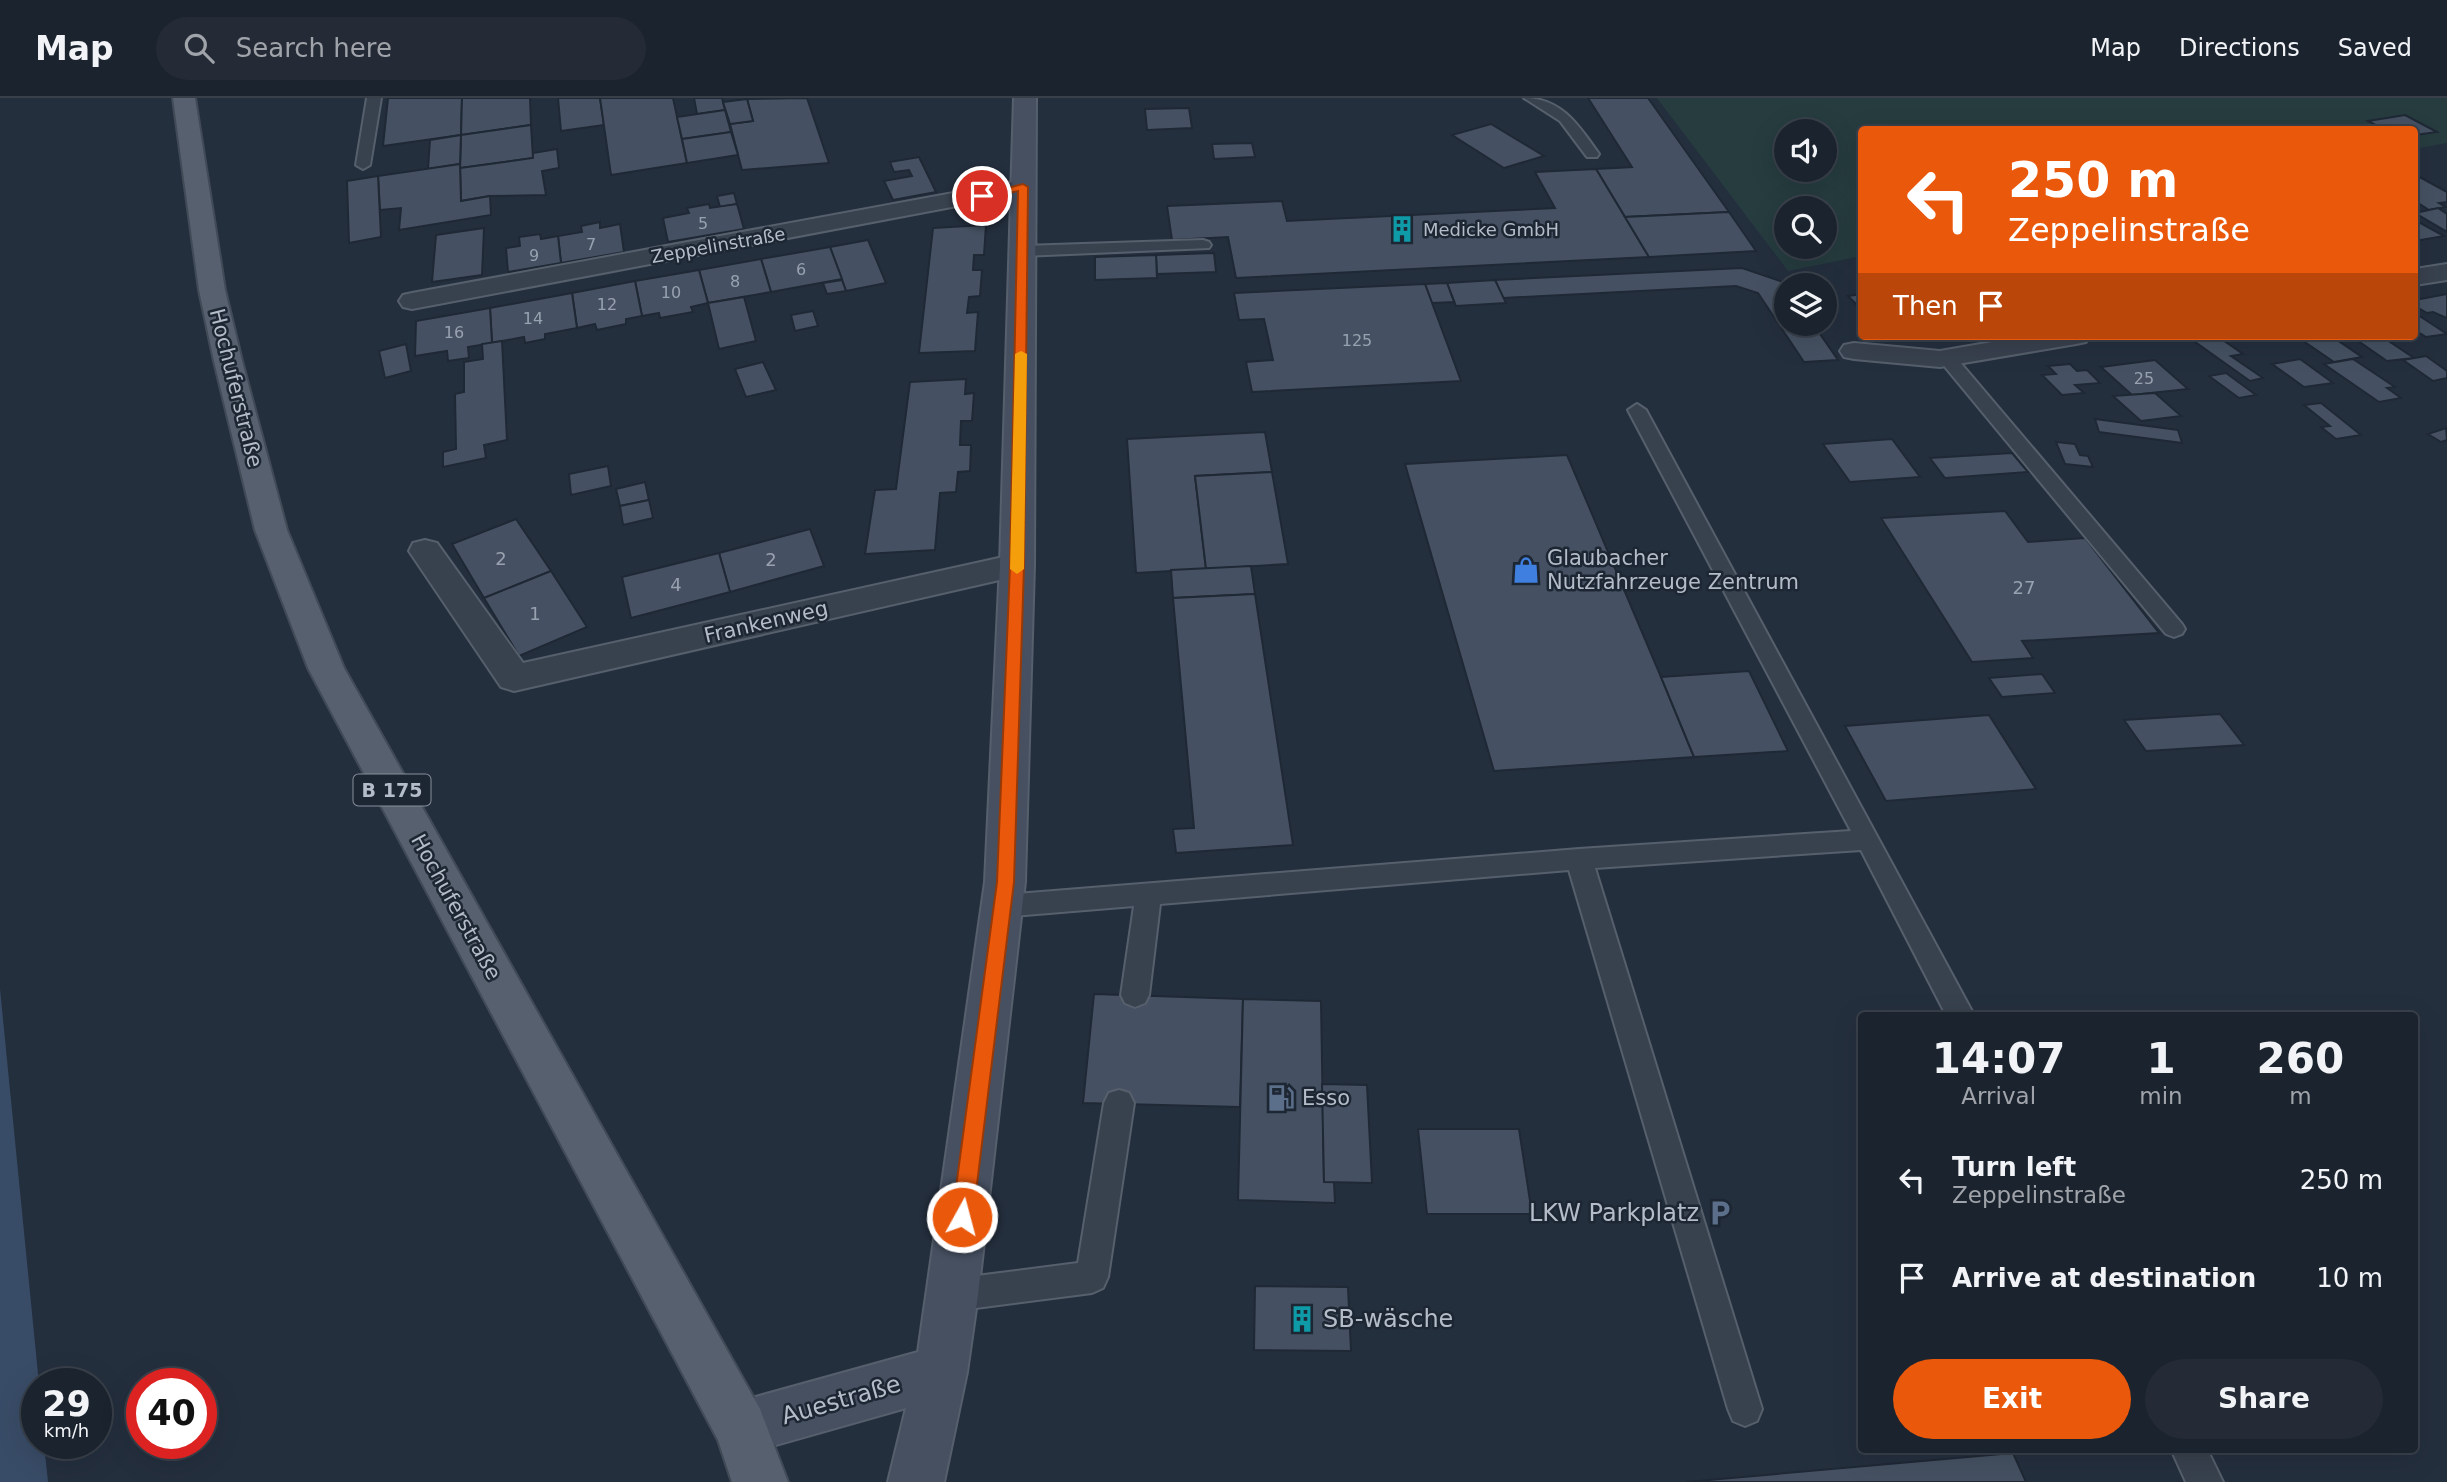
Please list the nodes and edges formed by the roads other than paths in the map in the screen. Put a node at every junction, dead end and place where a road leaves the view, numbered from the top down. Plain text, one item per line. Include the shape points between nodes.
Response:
1 (184, 98) edge
2 (374, 98) edge
3 (1025, 98) edge
4 (1531, 98) edge
5 (1592, 154) dead end
6 (363, 165) dead end
7 (1023, 187) junction
8 (1203, 245) dead end
9 (1023, 251) junction
10 (2447, 272) edge
11 (2418, 277) edge
12 (412, 302) dead end
13 (2053, 340) edge
14 (1854, 351) dead end
15 (1947, 358) junction
16 (1637, 410) dead end
17 (425, 551) dead end
18 (1017, 565) junction
19 (2174, 629) dead end
20 (1868, 840) junction
21 (1579, 859) junction
22 (1147, 894) junction
23 (1002, 906) junction
24 (1135, 995) dead end
25 (1958, 1012) edge
26 (1119, 1103) dead end
27 (953, 1295) junction
28 (941, 1372) junction
29 (1745, 1409) dead end
30 (741, 1428) junction
31 (2190, 1453) edge
32 (760, 1482) edge
33 (916, 1482) edge
34 (2205, 1482) edge

1 - 30 main road, Hochuferstraße / B 175 via 212,290 228,361 271,530 326,668
2 - 6 lane
3 - 7 street, Auestraße
4 - 5 lane via 1565,118
7 - 9 street, Auestraße
7 - 12 street, Zeppelinstraße
8 - 9 lane
9 - 18 street, Auestraße
10 - 11 street
13 - 15 street
14 - 15 street
15 - 19 lane
16 - 20 lane
17 - 18 street, Frankenweg via 514,678
18 - 23 street, Auestraße
20 - 21 lane
20 - 25 lane
21 - 22 lane
21 - 29 lane
22 - 23 lane
22 - 24 lane
23 - 27 street, Auestraße
26 - 27 lane via 1092,1277
27 - 28 street, Auestraße
28 - 30 street, Auestraße
28 - 33 street, Auestraße
30 - 32 main road, Hochuferstraße / B 175
31 - 34 lane

